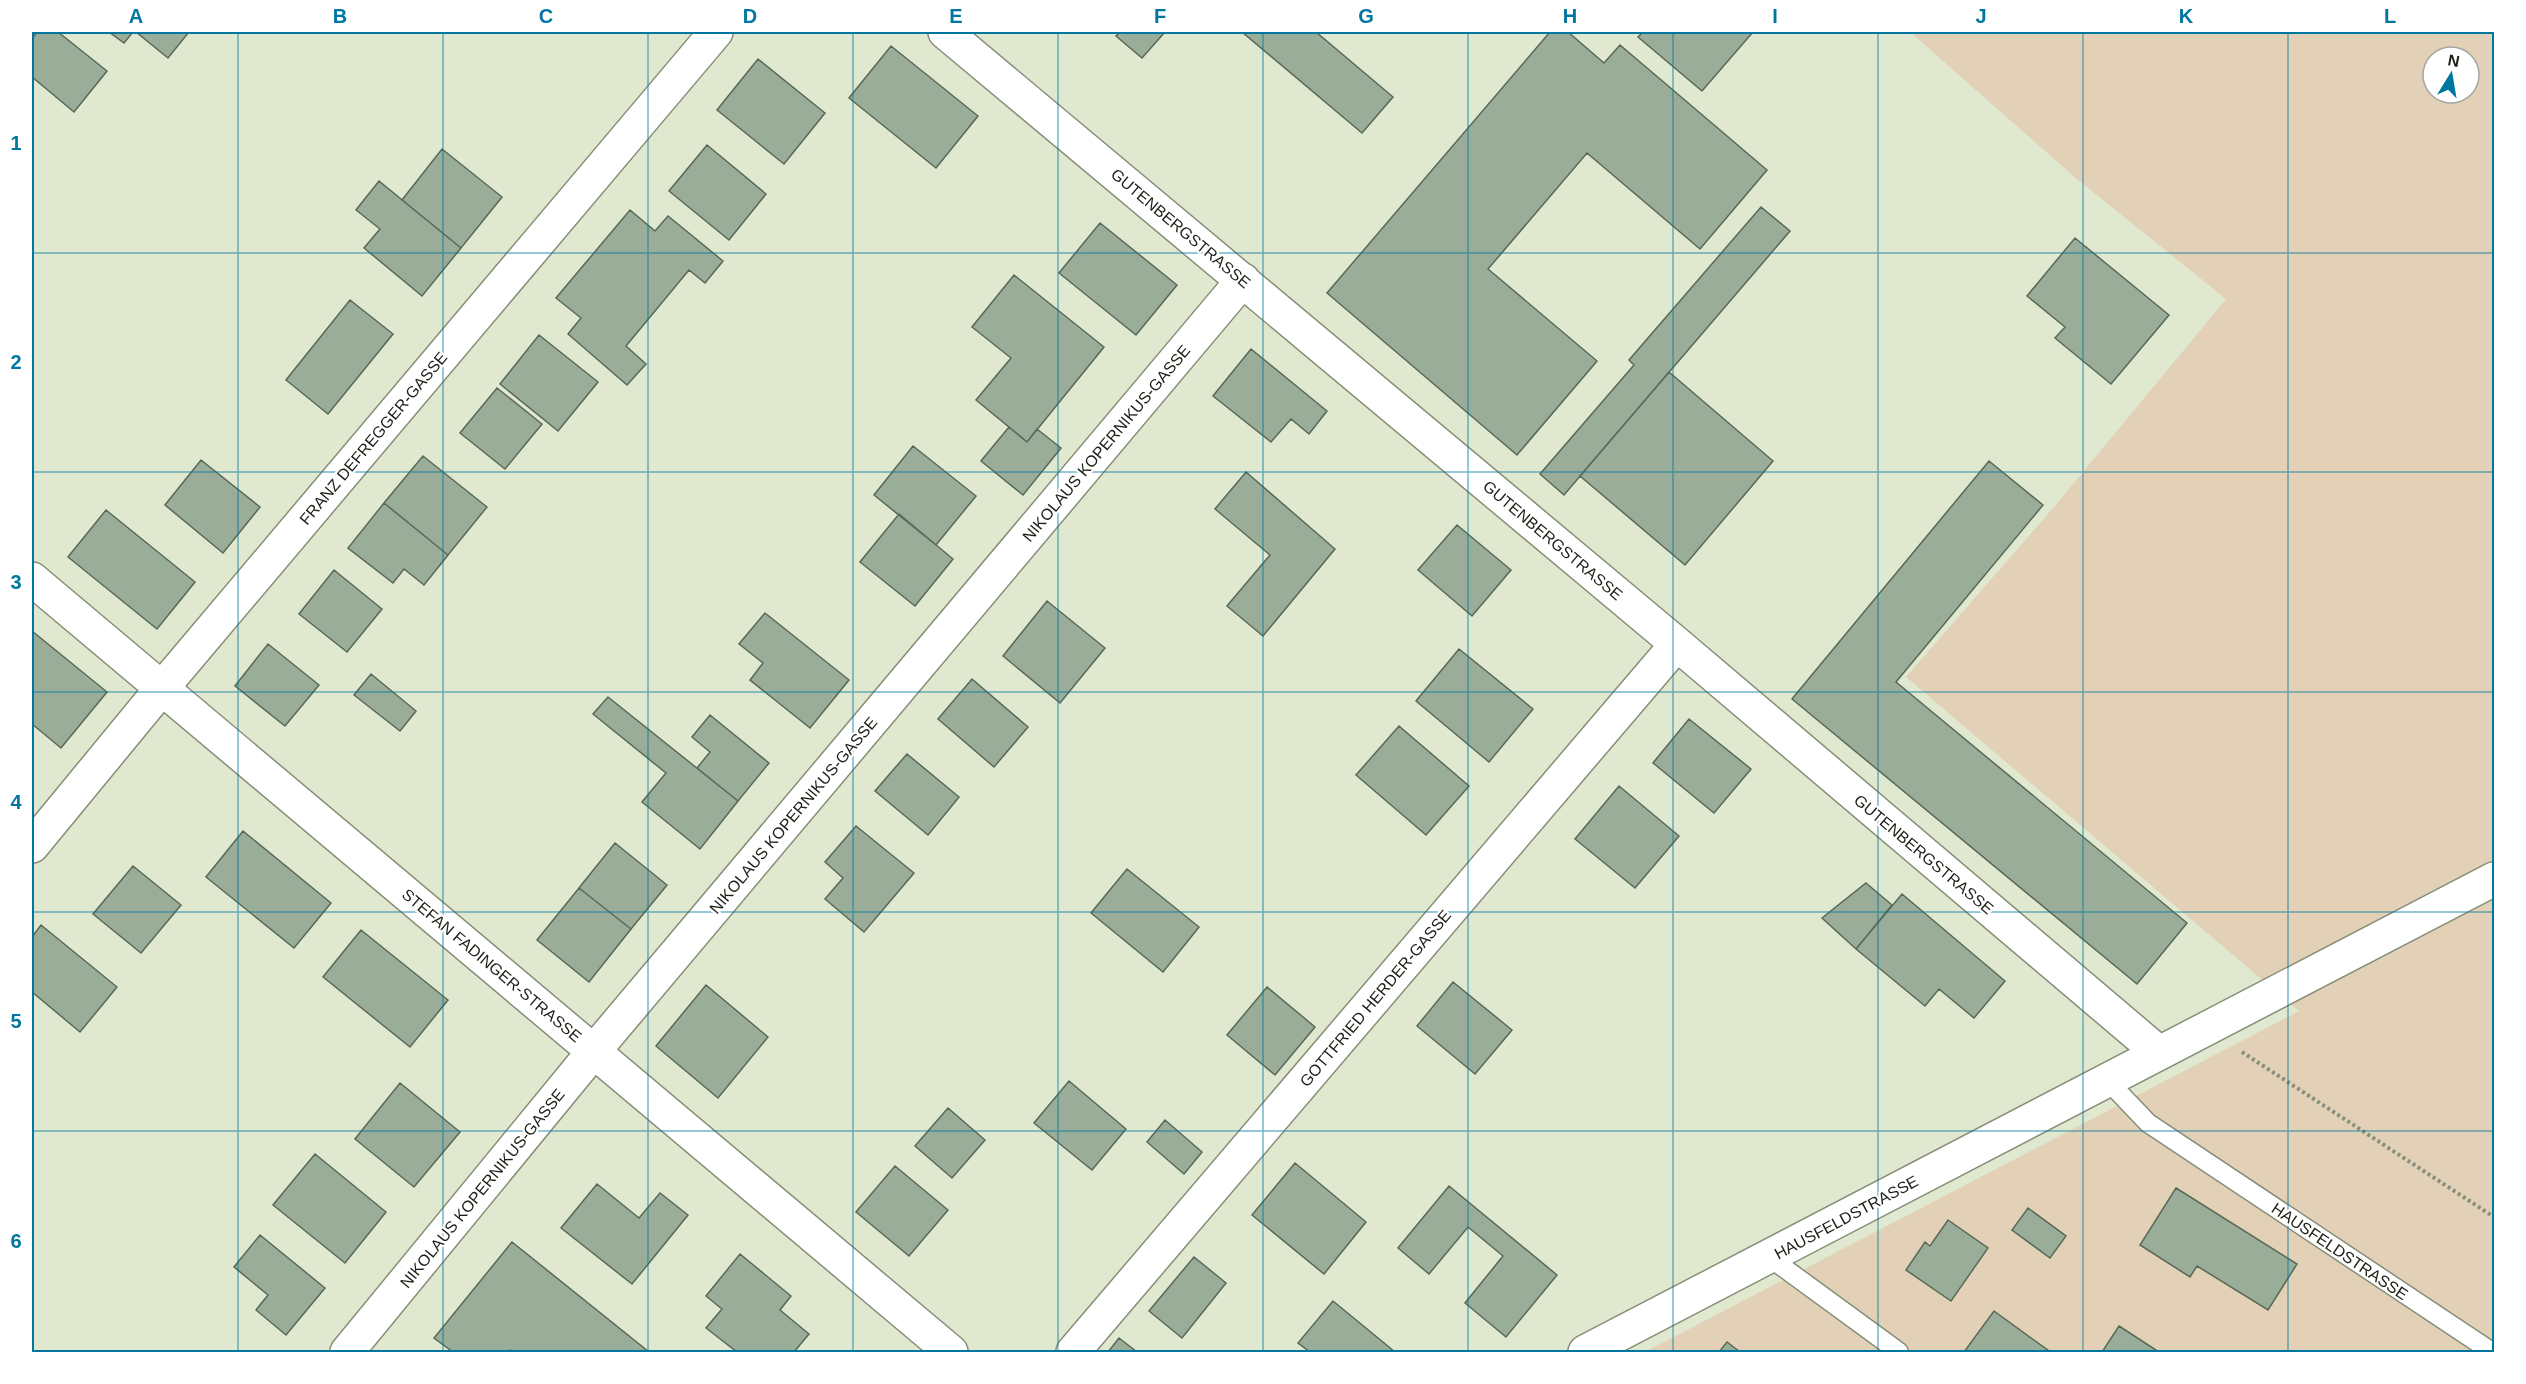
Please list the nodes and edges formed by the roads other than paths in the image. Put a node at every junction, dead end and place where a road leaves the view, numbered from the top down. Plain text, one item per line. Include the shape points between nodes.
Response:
1 (716, 32) edge
2 (945, 32) edge
3 (1243, 280) junction
4 (32, 579) edge
5 (1677, 644) junction
6 (162, 688) junction
7 (32, 846) edge
8 (2494, 879) edge
9 (594, 1051) junction
10 (2158, 1052) junction
11 (2107, 1080) junction
12 (1769, 1257) junction
13 (348, 1353) edge
14 (951, 1353) edge
15 (1073, 1353) edge
16 (1585, 1353) edge
17 (1899, 1353) edge
18 (2492, 1353) edge

1 - 6 street, FRANZ DEFREGGER-GASSE
2 - 3 street, GUTENBERGSTRASSE
3 - 5 street, GUTENBERGSTRASSE
3 - 9 street, NIKOLAUS KOPERNIKUS-GASSE
4 - 6 street, STEFAN FADINGER-STRASSE
5 - 10 street, GUTENBERGSTRASSE
5 - 15 street, GOTTFRIED HERDER-GASSE
6 - 7 street, FRANZ DEFREGGER-GASSE
6 - 9 street, STEFAN FADINGER-STRASSE
8 - 10 street, HAUSFELDSTRASSE via 2209,1030
9 - 13 street, NIKOLAUS KOPERNIKUS-GASSE
9 - 14 street, STEFAN FADINGER-STRASSE
10 - 11 street, HAUSFELDSTRASSE
11 - 12 street, HAUSFELDSTRASSE
11 - 18 lane, HAUSFELDSTRASSE via 2148,1123
12 - 16 street, HAUSFELDSTRASSE
12 - 17 lane

